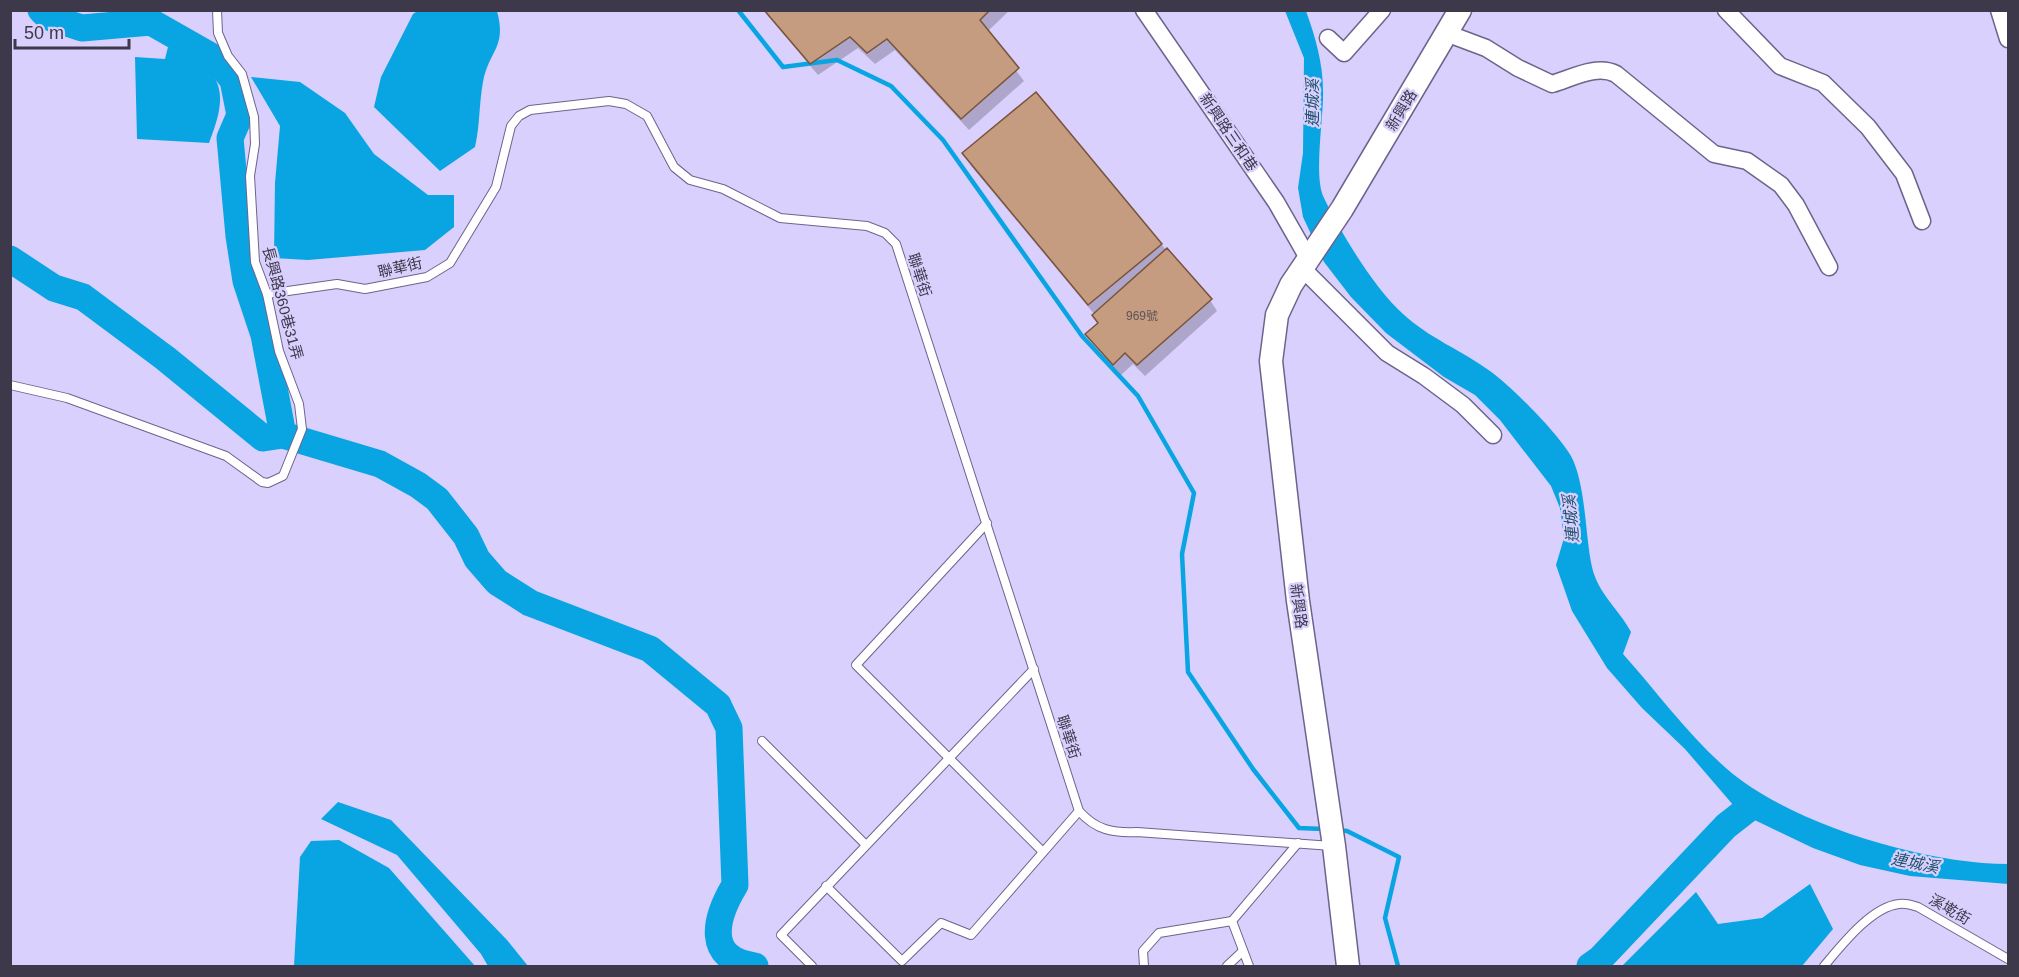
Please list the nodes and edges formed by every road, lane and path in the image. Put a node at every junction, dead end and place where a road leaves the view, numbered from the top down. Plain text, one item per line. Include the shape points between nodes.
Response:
1 (217, 10) edge
2 (1144, 10) edge
3 (1382, 10) edge
4 (1460, 10) edge
5 (1726, 10) edge
6 (1999, 10) edge
7 (1446, 33) junction
8 (1328, 38) dead end
9 (2008, 39) edge
10 (1922, 221) dead end
11 (1307, 260) junction
12 (1829, 267) dead end
13 (267, 294) junction
14 (10, 385) edge
15 (1493, 435) dead end
16 (987, 523) junction
17 (1034, 669) junction
18 (762, 741) dead end
19 (949, 758) junction
20 (1079, 811) junction
21 (1333, 835) junction
22 (1298, 843) junction
23 (866, 845) junction
24 (1043, 852) junction
25 (826, 886) junction
26 (1232, 921) junction
27 (1243, 951) junction
28 (2008, 959) edge
29 (812, 966) edge
30 (1144, 966) edge
31 (1227, 966) edge
32 (1249, 966) edge
33 (1348, 966) edge
34 (1824, 966) edge

1 - 13 lane, 長興路360巷31弄 via 218,33 242,74 254,117 250,176 253,241 255,262
2 - 11 street, 新興路三和巷 via 1269,193
3 - 8 street via 1344,53
4 - 7 street, 新興路
5 - 10 street via 1780,66 1823,83 1868,126 1904,174
6 - 9 street
7 - 11 street, 新興路 via 1342,209
7 - 12 street via 1486,48 1552,84 1597,70 1607,69 1616,74 1714,154 1747,161 1781,185
11 - 15 street, 新興路三和巷 via 1387,353 1462,405
11 - 21 street, 新興路 via 1277,315 1271,361 1298,601
13 - 14 lane, 長興路360巷31弄 via 279,351 299,404 302,429 283,476 268,483 226,456 67,398
13 - 16 lane, 聯華街 via 337,284 364,289 427,277 450,264 496,187 511,126 519,116 530,110 609,101 626,104 647,116 674,167 690,180 723,189 780,218 867,226 885,233 896,244
16 - 17 lane, 聯華街
16 - 19 lane via 856,665
17 - 19 lane
17 - 20 lane, 聯華街
18 - 23 lane
19 - 23 lane
19 - 24 lane
20 - 22 lane via 1089,823 1110,833
20 - 24 lane
21 - 22 lane
21 - 33 street, 新興路
22 - 26 lane
23 - 25 lane
24 - 25 lane via 971,935 941,923 902,961
25 - 29 lane via 781,935
26 - 27 lane
26 - 30 lane via 1159,933 1143,951
27 - 31 lane
27 - 32 lane
28 - 34 lane, 溪墘街 via 1918,907 1901,903 1869,919

